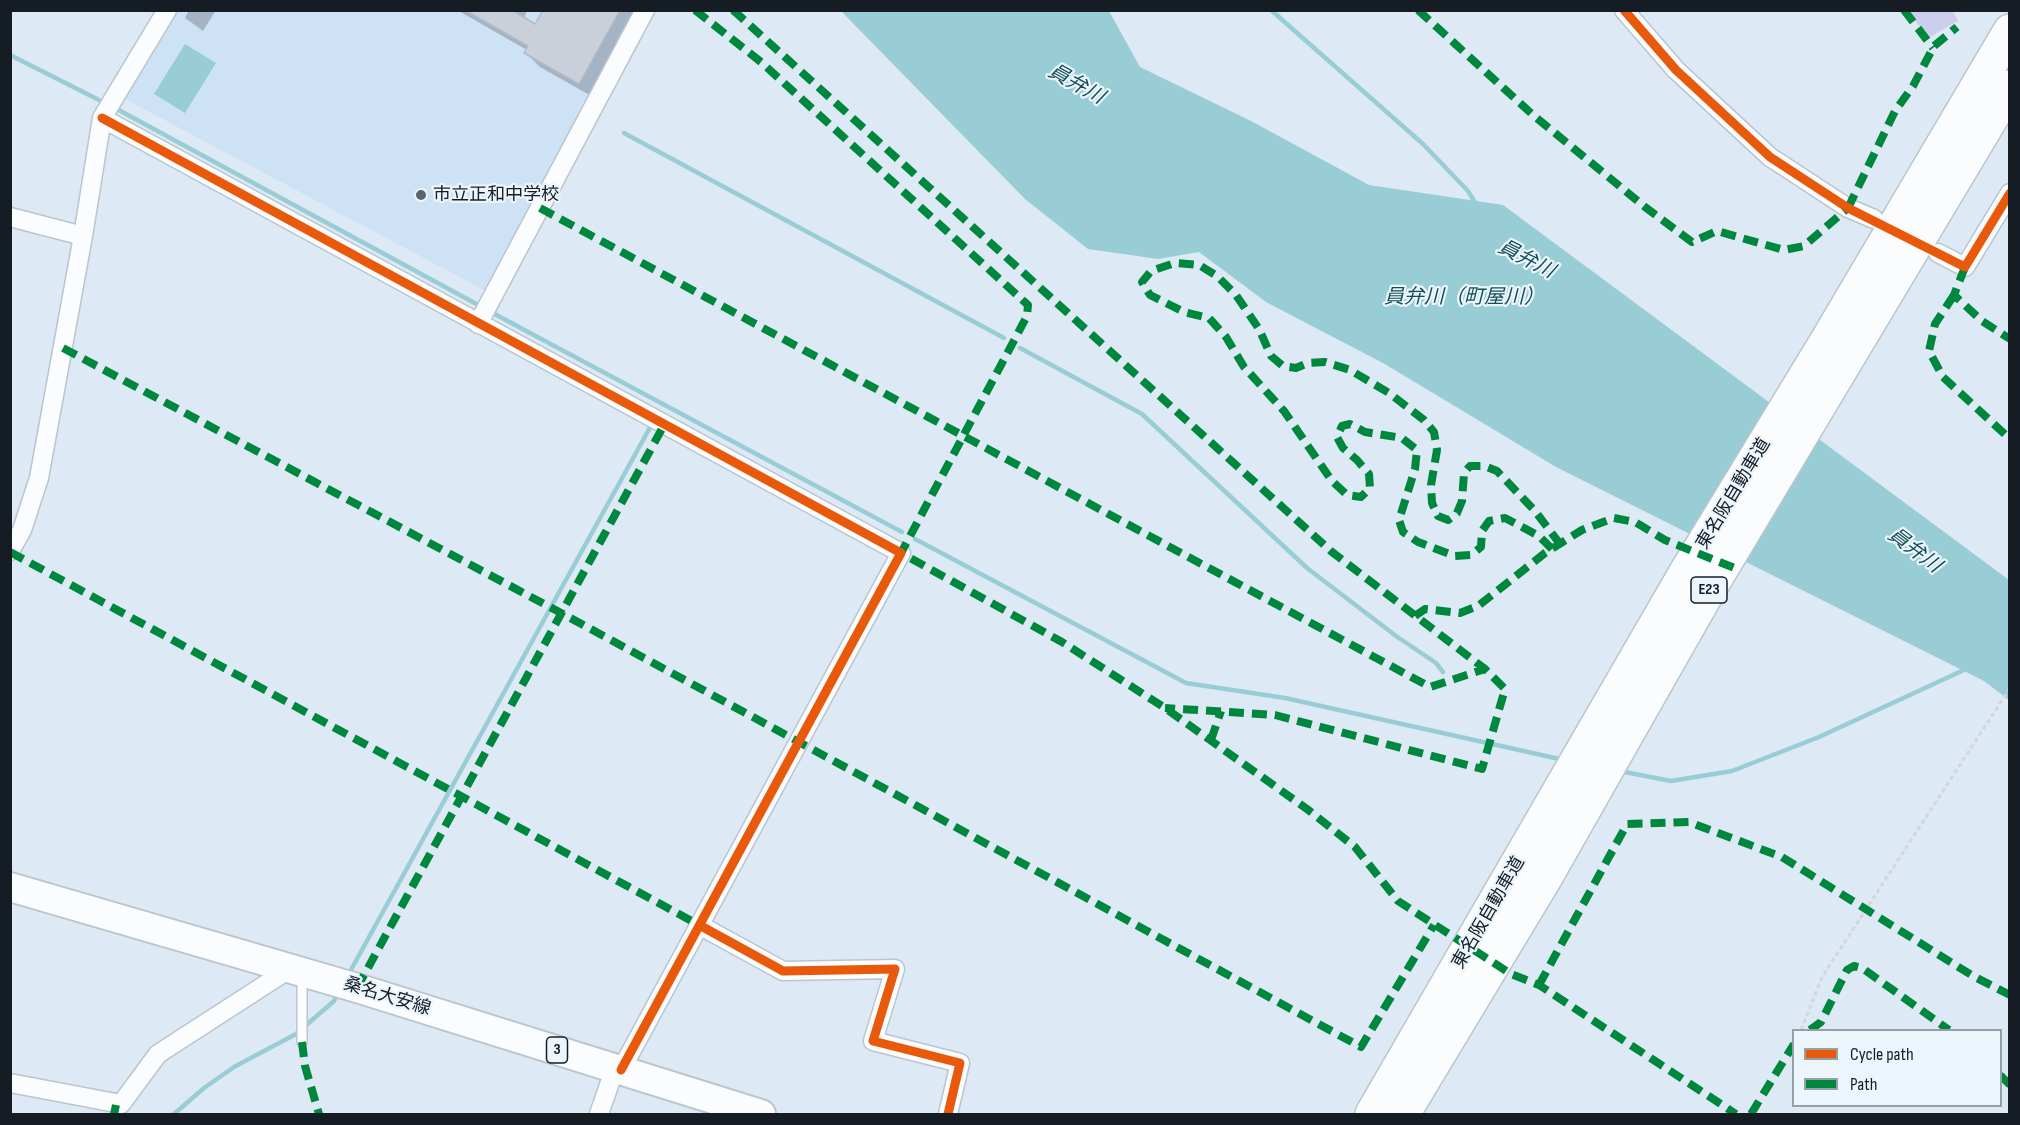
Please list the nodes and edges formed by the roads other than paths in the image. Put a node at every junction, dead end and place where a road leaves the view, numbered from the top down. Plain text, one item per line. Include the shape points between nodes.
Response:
1 (167, 10) edge
2 (645, 10) edge
3 (1624, 10) edge
4 (2010, 31) edge
5 (2010, 87) edge
6 (107, 110) junction
7 (2010, 193) edge
8 (10, 218) edge
9 (1874, 219) dead end
10 (83, 236) junction
11 (1938, 253) dead end
12 (484, 314) junction
13 (1837, 348) junction
14 (10, 551) edge
15 (1561, 820) junction
16 (10, 886) edge
17 (701, 926) junction
18 (296, 970) junction
19 (302, 1042) dead end
20 (618, 1069) junction
21 (10, 1083) edge
22 (599, 1114) edge
23 (761, 1114) edge
24 (948, 1114) edge
25 (1372, 1114) edge
26 (1403, 1114) edge

1 - 6 street
2 - 12 street
3 - 9 street via 1676,70 1770,157 1848,208
4 - 13 highway, 東名阪自動車道 / E23
5 - 13 highway, 東名阪自動車道 / E23
6 - 10 street
6 - 12 street
7 - 11 street via 1965,267
8 - 10 street
10 - 14 street via 39,478
12 - 17 street via 644,415 901,554
13 - 15 highway, 東名阪自動車道 / E23 via 1686,572
15 - 25 highway, 東名阪自動車道 / E23
15 - 26 highway, 東名阪自動車道 / E23
16 - 18 main road, 桑名大安線 / 3
17 - 20 street
17 - 24 street via 783,971 895,969 873,1041 960,1063
18 - 19 lane
18 - 20 main road, 桑名大安線 / 3
18 - 21 street via 158,1054 121,1104
20 - 22 street
20 - 23 main road, 桑名大安線 / 3

